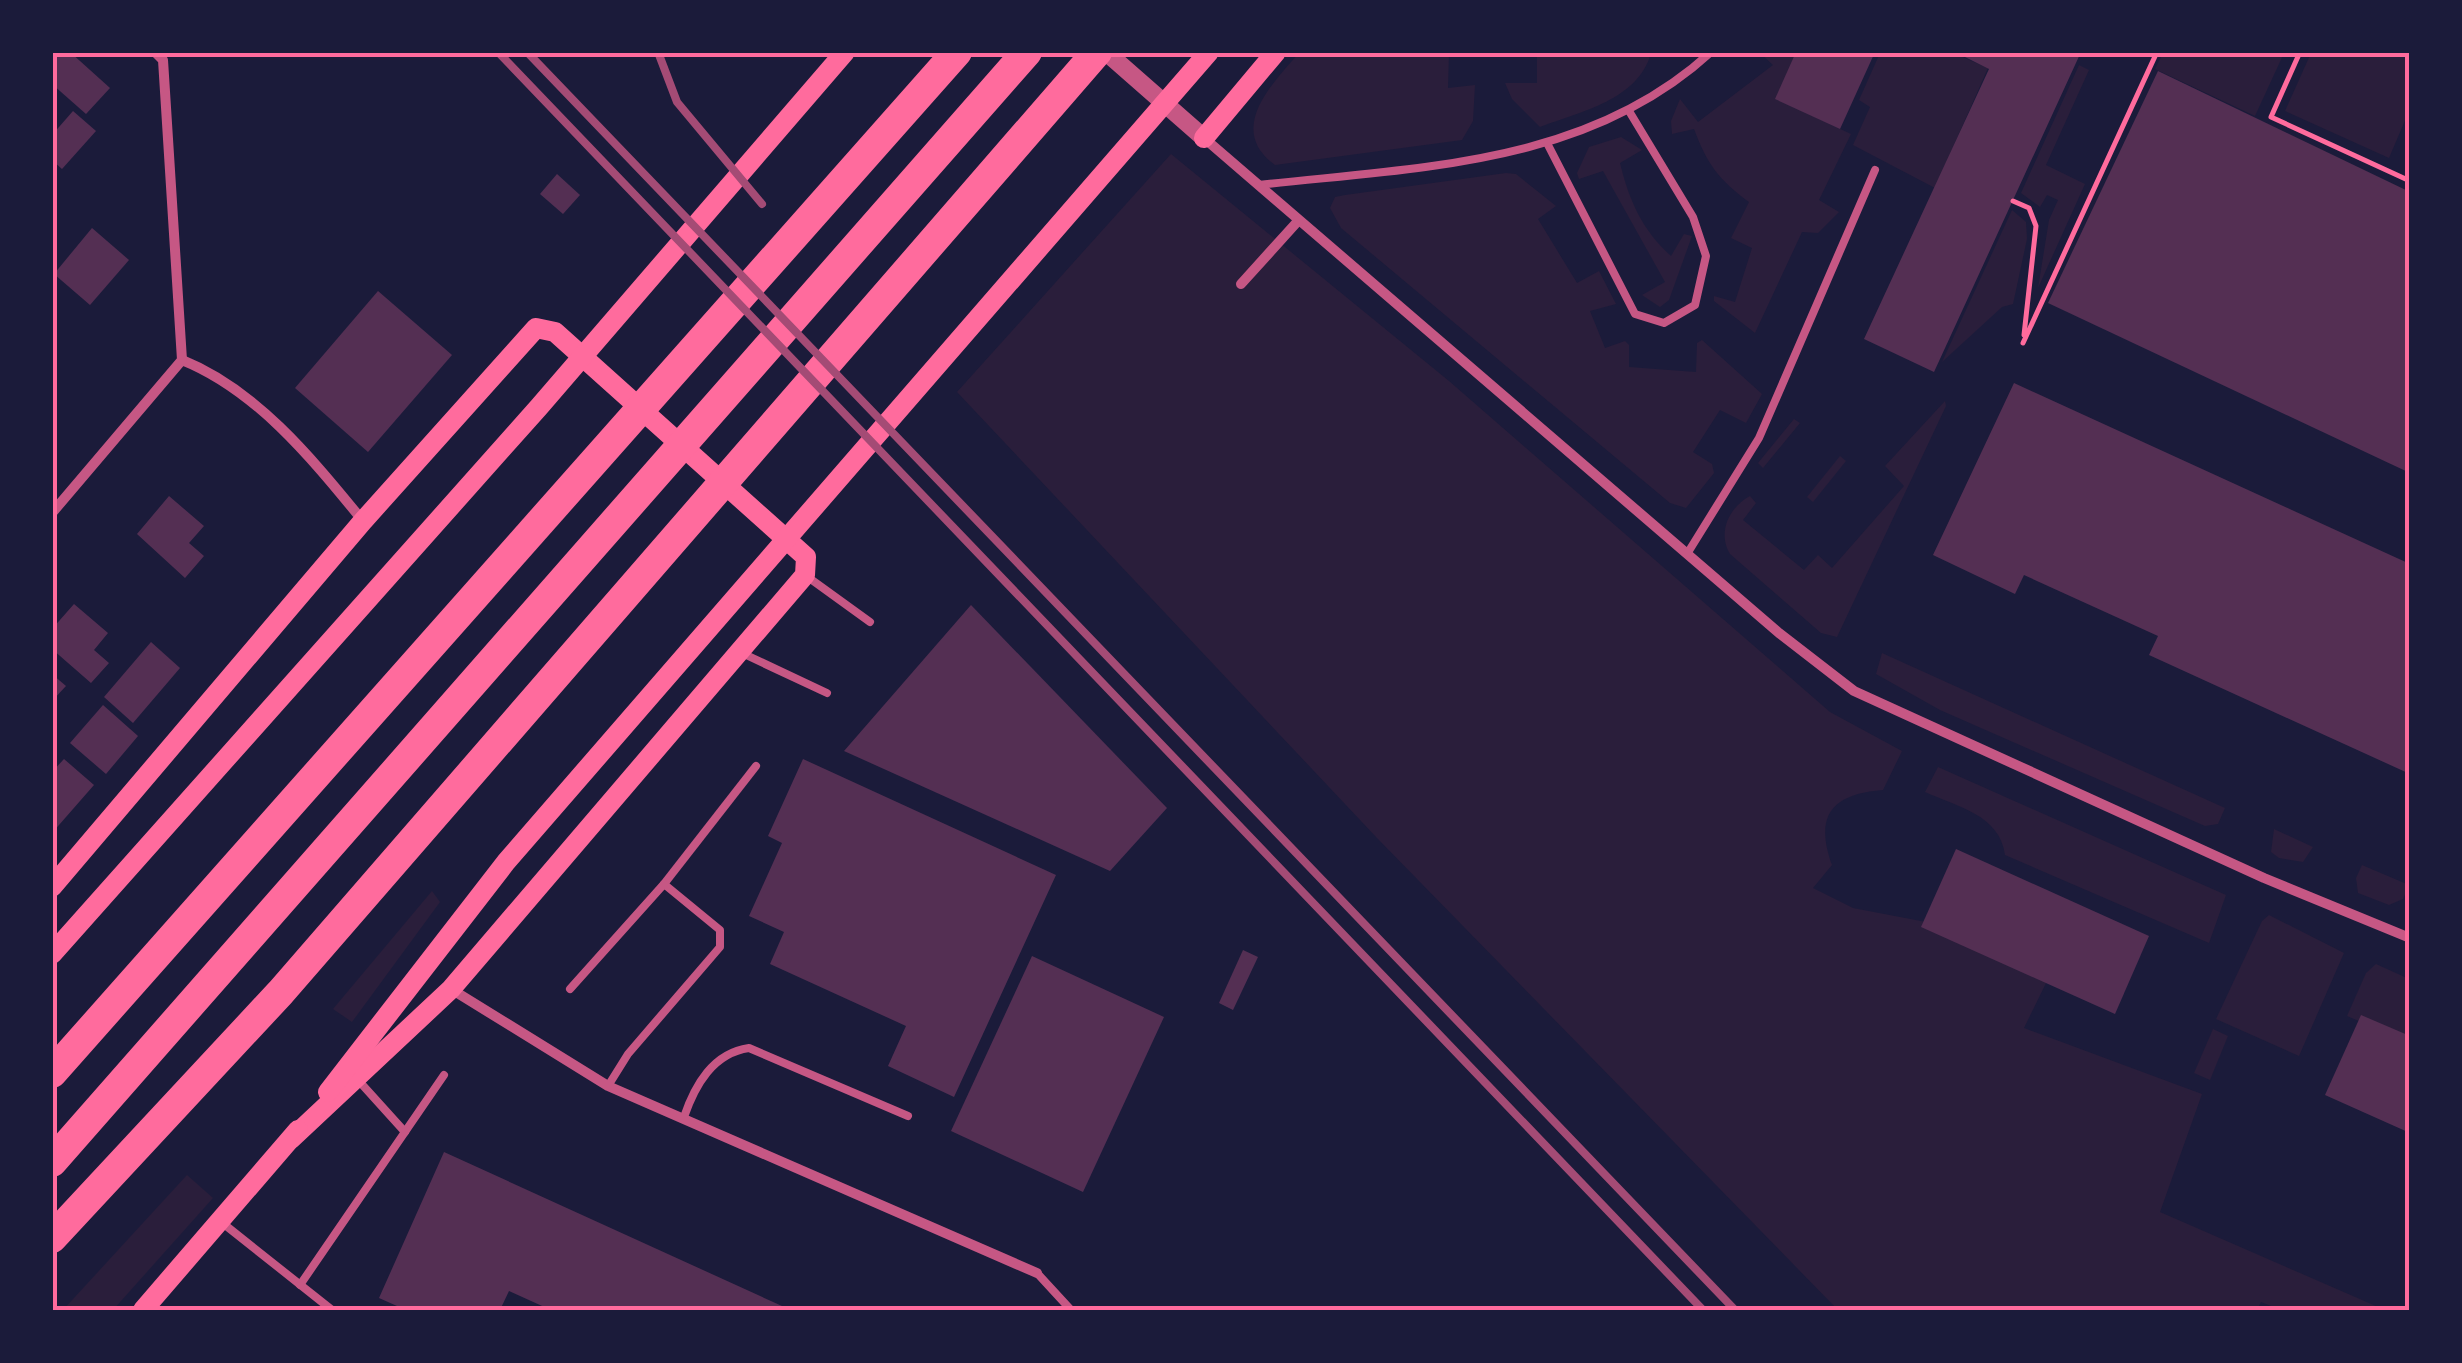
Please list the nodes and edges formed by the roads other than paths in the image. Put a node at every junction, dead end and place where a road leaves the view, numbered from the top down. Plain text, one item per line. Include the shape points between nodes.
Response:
1 (156, 52) edge
2 (845, 52) edge
3 (958, 52) edge
4 (1026, 52) edge
5 (1097, 52) edge
6 (1106, 52) edge
7 (1210, 52) edge
8 (1276, 52) edge
9 (1711, 52) edge
10 (1629, 111) junction
11 (1196, 131) junction
12 (1547, 143) junction
13 (1874, 170) dead end
14 (1258, 185) junction
15 (1298, 220) junction
16 (1240, 284) dead end
17 (182, 360) junction
18 (52, 513) edge
19 (363, 521) junction
20 (1687, 554) junction
21 (806, 566) junction
22 (870, 622) dead end
23 (740, 652) junction
24 (827, 693) dead end
25 (756, 766) dead end
26 (664, 884) junction
27 (52, 887) edge
28 (2410, 938) edge
29 (52, 954) edge
30 (452, 990) junction
31 (570, 990) dead end
32 (52, 1073) edge
33 (351, 1073) junction
34 (444, 1075) dead end
35 (608, 1086) junction
36 (684, 1116) junction
37 (908, 1116) dead end
38 (405, 1132) junction
39 (52, 1162) edge
40 (220, 1221) junction
41 (52, 1238) edge
42 (1037, 1273) joint
43 (300, 1285) junction
44 (143, 1310) edge
45 (332, 1310) edge
46 (1071, 1310) edge

1 - 17 street via 163,60
2 - 29 main road
3 - 32 highway
4 - 39 highway
5 - 41 highway via 281,992
6 - 11 street
7 - 33 main road via 518,847
8 - 11 main road
9 - 10 lane
10 - 12 lane
10 - 12 lane via 1693,217 1706,256 1695,305 1664,323 1635,314
11 - 14 street
12 - 14 lane via 1508,155
13 - 20 lane via 1760,438
14 - 15 street
15 - 16 street
15 - 20 street
17 - 18 street
17 - 19 street via 243,395 312,458
19 - 21 main road via 536,328 554,332 600,372 759,514
19 - 27 main road
20 - 28 street via 1854,691
21 - 22 lane
21 - 23 main road
23 - 24 lane
23 - 30 main road
25 - 26 lane
26 - 31 lane
26 - 35 lane via 720,930 720,947
30 - 33 main road
30 - 35 street
33 - 38 lane
33 - 40 main road
34 - 38 lane
35 - 36 street
36 - 37 lane via 696,1082 734,1050 748,1048
36 - 42 street
38 - 43 lane
40 - 43 lane
40 - 44 main road
42 - 46 lane
43 - 45 lane

